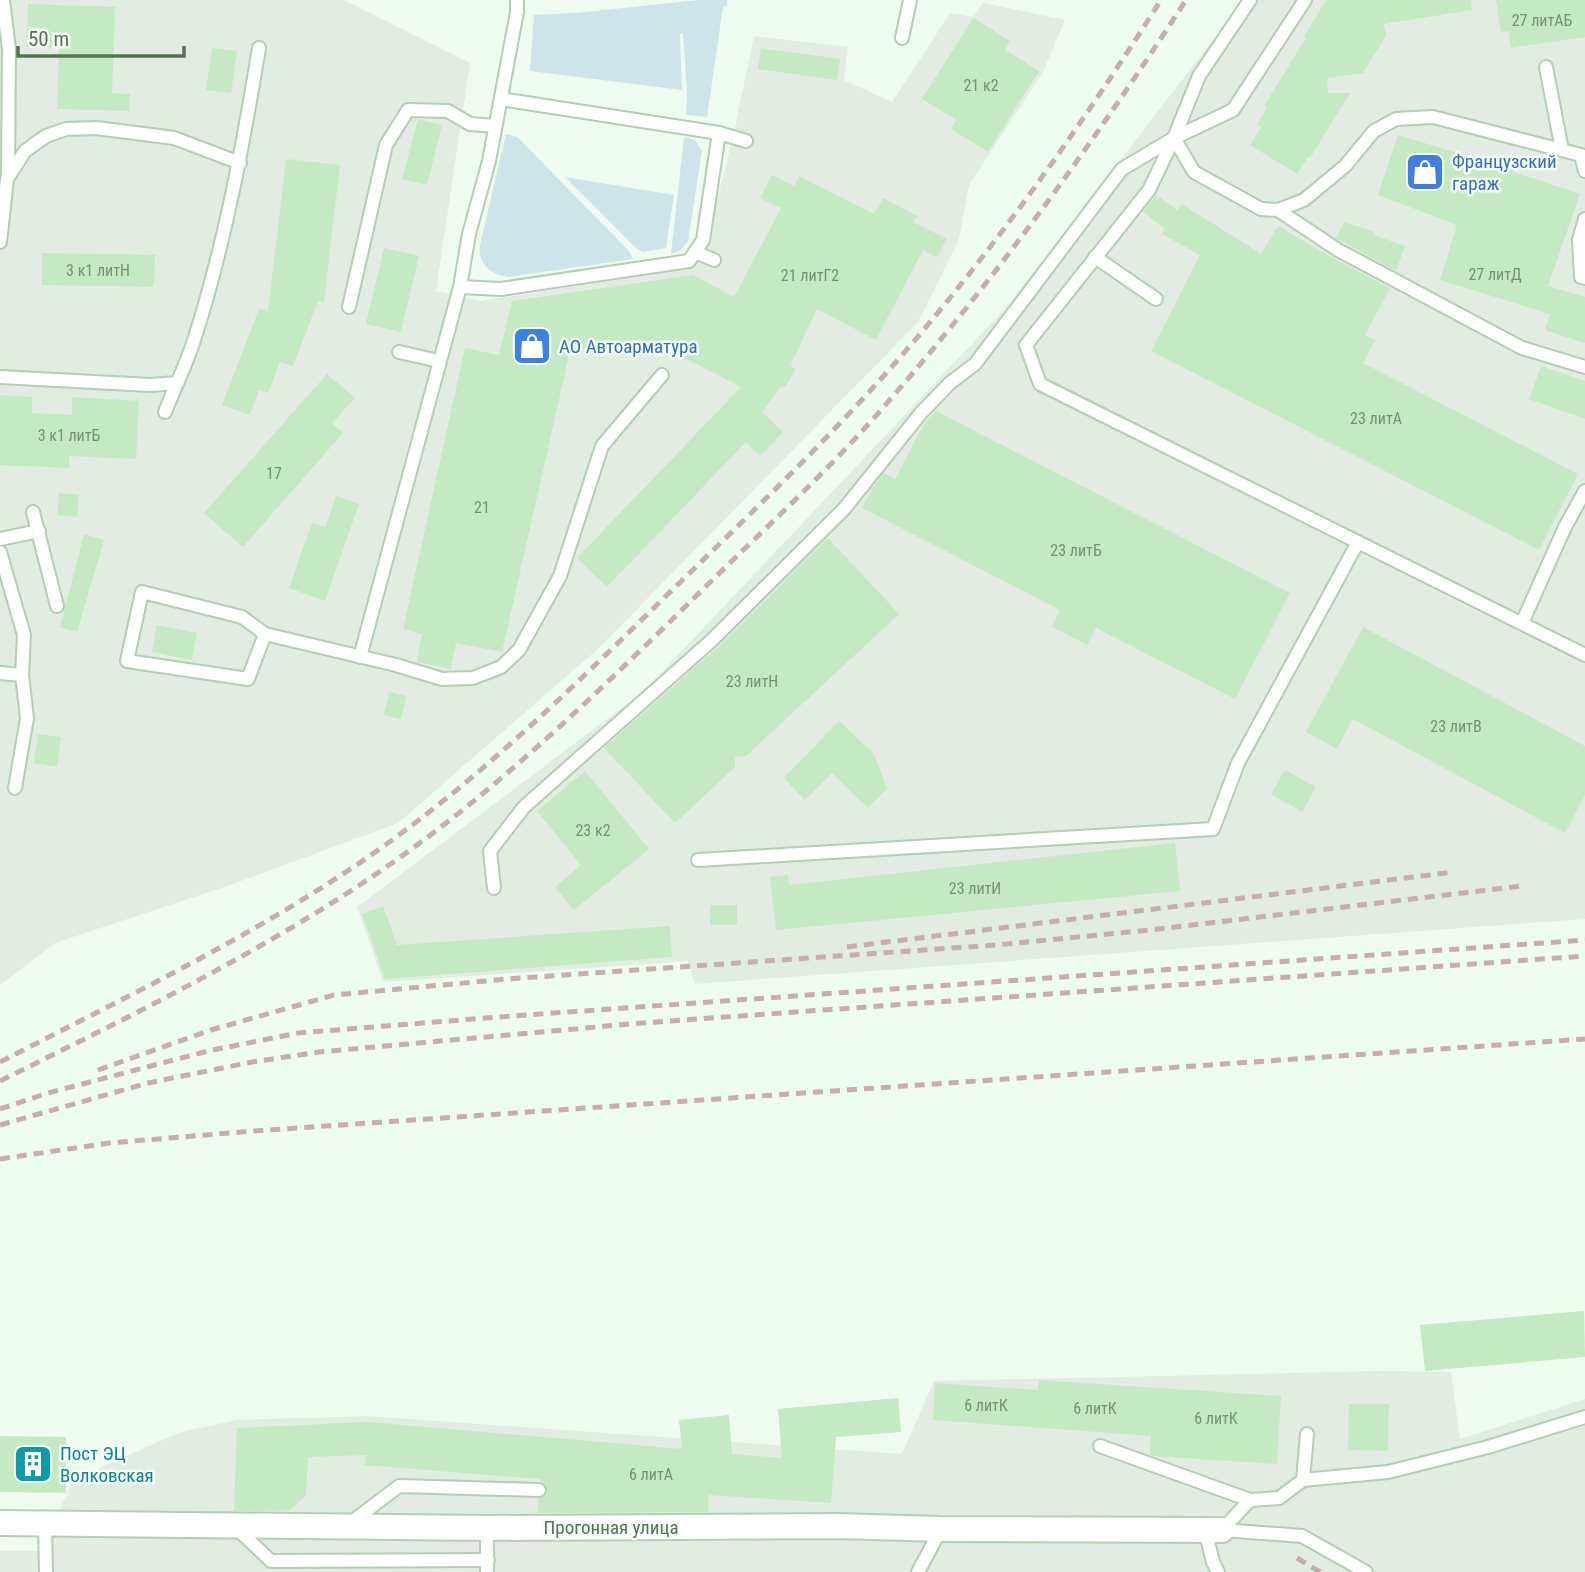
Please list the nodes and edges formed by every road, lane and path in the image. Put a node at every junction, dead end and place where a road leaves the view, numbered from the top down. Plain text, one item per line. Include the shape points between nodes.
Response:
1 (3, 0) edge
2 (517, 0) edge
3 (910, 0) edge
4 (1250, 0) edge
5 (1305, 0) edge
6 (902, 38) dead end
7 (259, 48) dead end
8 (1546, 67) dead end
9 (501, 99) junction
10 (495, 126) junction
11 (719, 133) junction
12 (1174, 138) junction
13 (746, 141) dead end
14 (1562, 150) junction
15 (240, 163) junction
16 (1585, 171) edge
17 (8, 179) junction
18 (1278, 210) junction
19 (1585, 219) edge
20 (0, 242) edge
21 (695, 252) junction
22 (1096, 257) junction
23 (714, 260) dead end
24 (1585, 278) edge
25 (460, 287) junction
26 (1156, 299) dead end
27 (349, 307) dead end
28 (399, 352) dead end
29 (439, 361) junction
30 (1585, 367) edge
31 (662, 375) dead end
32 (0, 377) edge
33 (177, 383) junction
34 (165, 412) dead end
35 (1585, 491) edge
36 (33, 512) dead end
37 (39, 531) junction
38 (0, 539) edge
39 (1358, 542) junction
40 (0, 552) edge
41 (57, 606) dead end
42 (1522, 623) junction
43 (265, 634) junction
44 (1585, 655) edge
45 (360, 657) junction
46 (0, 673) edge
47 (22, 675) junction
48 (15, 788) dead end
49 (698, 860) dead end
50 (494, 888) dead end
51 (1585, 1418) edge
52 (1307, 1434) dead end
53 (1100, 1446) dead end
54 (1303, 1480) junction
55 (539, 1490) dead end
56 (1250, 1500) junction
57 (0, 1523) edge
58 (46, 1523) junction
59 (233, 1525) junction
60 (346, 1527) junction
61 (487, 1528) junction
62 (941, 1529) junction
63 (1214, 1530) junction
64 (488, 1566) edge
65 (46, 1572) edge
66 (918, 1572) edge
67 (1218, 1572) edge
68 (1366, 1572) edge

1 - 17 lane via 9,48
2 - 9 lane
3 - 6 lane
4 - 12 lane via 1199,76
5 - 12 lane via 1233,110
7 - 15 lane
8 - 14 lane
9 - 10 lane
9 - 11 lane
10 - 25 lane
10 - 27 lane via 470,124 448,111 408,110 386,145
11 - 13 lane
11 - 21 lane via 702,240
12 - 18 lane via 1194,172 1261,209
12 - 22 lane via 1149,190
12 - 50 lane via 1122,169 975,364 921,413 844,509 712,640 524,807 490,851
14 - 16 lane via 1581,155
14 - 18 lane via 1433,117 1396,119 1374,131 1345,166 1304,200
15 - 17 lane via 174,138 96,128 66,130 46,136 25,151
15 - 33 lane via 214,274
17 - 20 lane
18 - 30 lane via 1338,250 1522,348
19 - 24 lane via 1579,240 1581,277
21 - 23 lane
21 - 25 lane via 689,261 645,269 501,289
22 - 26 lane
22 - 39 lane via 1026,345 1040,384
25 - 29 lane
28 - 29 lane
29 - 45 lane
31 - 45 lane via 602,446 560,576 519,650 501,667 473,678 442,678
32 - 33 lane
33 - 34 lane
35 - 42 lane
36 - 37 lane
37 - 38 lane
37 - 41 lane
39 - 42 lane
39 - 49 lane via 1238,764 1213,829
40 - 47 lane via 24,635
42 - 44 lane
43 - 43 lane via 242,617 142,592 127,661 247,679
43 - 45 lane
46 - 47 lane
47 - 48 lane via 27,718
51 - 54 lane via 1388,1472
52 - 54 lane
53 - 56 lane
54 - 56 lane via 1279,1498
55 - 60 lane via 399,1486
56 - 63 lane
57 - 58 street, Прогонная улица
58 - 59 street, Прогонная улица via 96,1516
58 - 65 lane
59 - 60 street, Прогонная улица
59 - 64 lane via 271,1561
60 - 61 street, Прогонная улица
61 - 62 street, Прогонная улица via 917,1521
61 - 64 lane
62 - 63 street, Прогонная улица
62 - 66 lane
63 - 67 lane via 1213,1562
63 - 68 lane via 1302,1536

